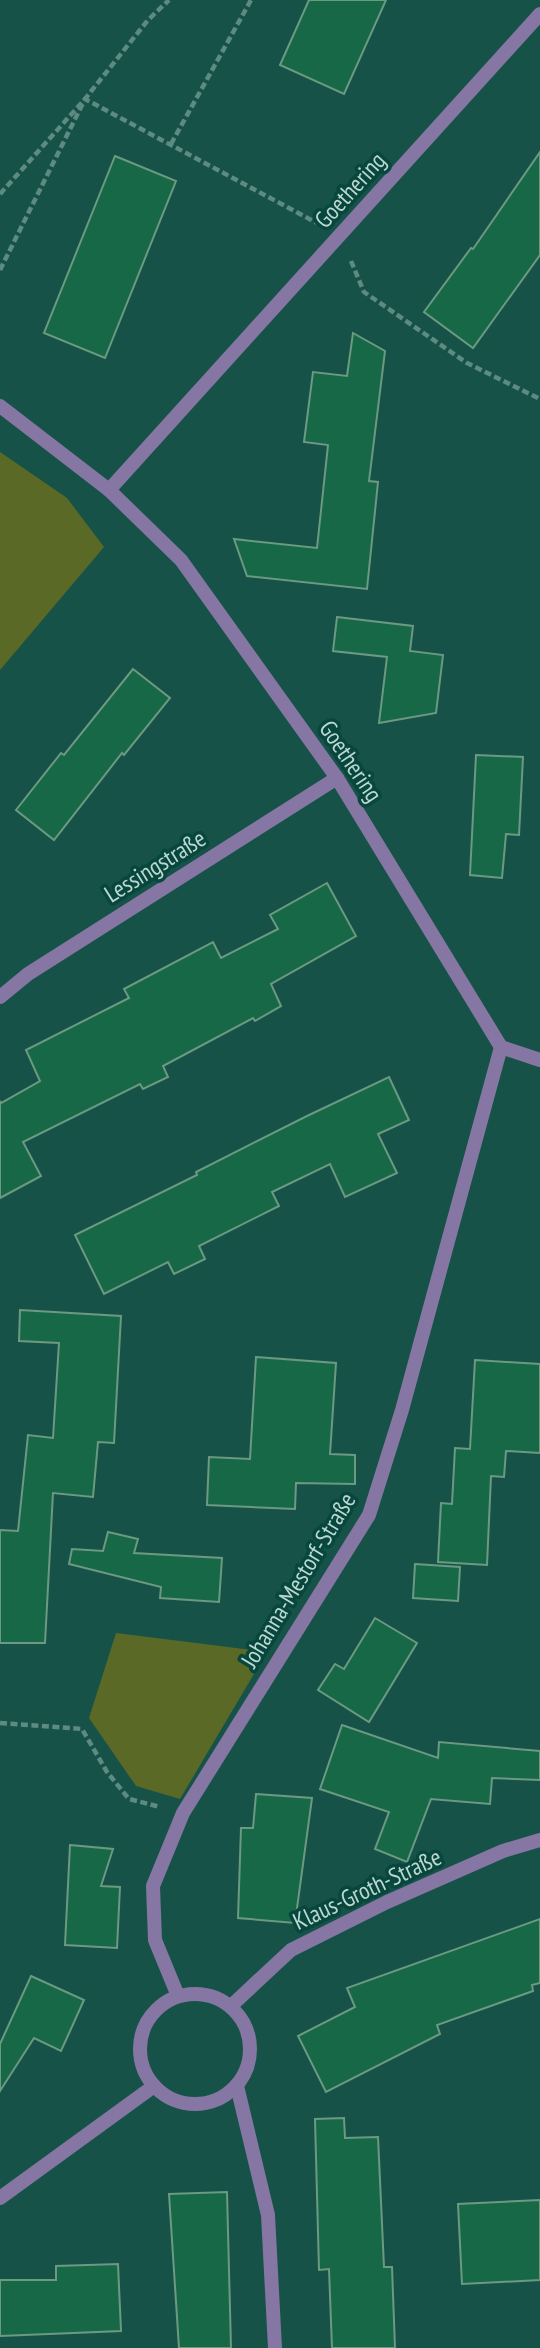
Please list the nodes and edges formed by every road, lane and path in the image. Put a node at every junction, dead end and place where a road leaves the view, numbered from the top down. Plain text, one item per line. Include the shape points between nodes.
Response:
1 (169, 0) edge
2 (251, 0) edge
3 (540, 14) edge
4 (85, 99) junction
5 (171, 144) junction
6 (0, 194) edge
7 (340, 236) junction
8 (0, 270) edge
9 (540, 399) edge
10 (0, 406) edge
11 (109, 490) junction
12 (337, 778) junction
13 (0, 997) edge
14 (500, 1047) junction
15 (540, 1060) edge
16 (0, 1723) edge
17 (183, 1814) junction
18 (540, 1840) edge
19 (178, 1996) junction
20 (231, 2006) junction
21 (154, 2086) junction
22 (237, 2086) junction
23 (0, 2198) edge
24 (275, 2348) edge

1 - 4 path
2 - 5 path
3 - 7 street, Goethering
4 - 5 path
4 - 6 path
4 - 8 path
5 - 7 path
7 - 9 path via 363,292 467,362
7 - 11 street, Goethering
10 - 11 street, Goethering
11 - 12 street, Goethering via 181,560
12 - 13 street, Lessingstraße via 28,974
12 - 14 street, Goethering
14 - 15 street
14 - 17 street, Johanna-Mestorf-Straße via 369,1515
16 - 17 path via 82,1729 129,1799
17 - 19 street, Johanna-Mestorf-Straße via 153,1886 155,1940
18 - 20 street, Klaus-Groth-Straße via 503,1851 387,1902 291,1950
19 - 20 street via 214,1997
19 - 21 street via 162,2004 142,2034 144,2070
20 - 22 street via 250,2036 246,2071
21 - 22 street via 186,2104 222,2098
21 - 23 street
22 - 24 street via 268,2215

